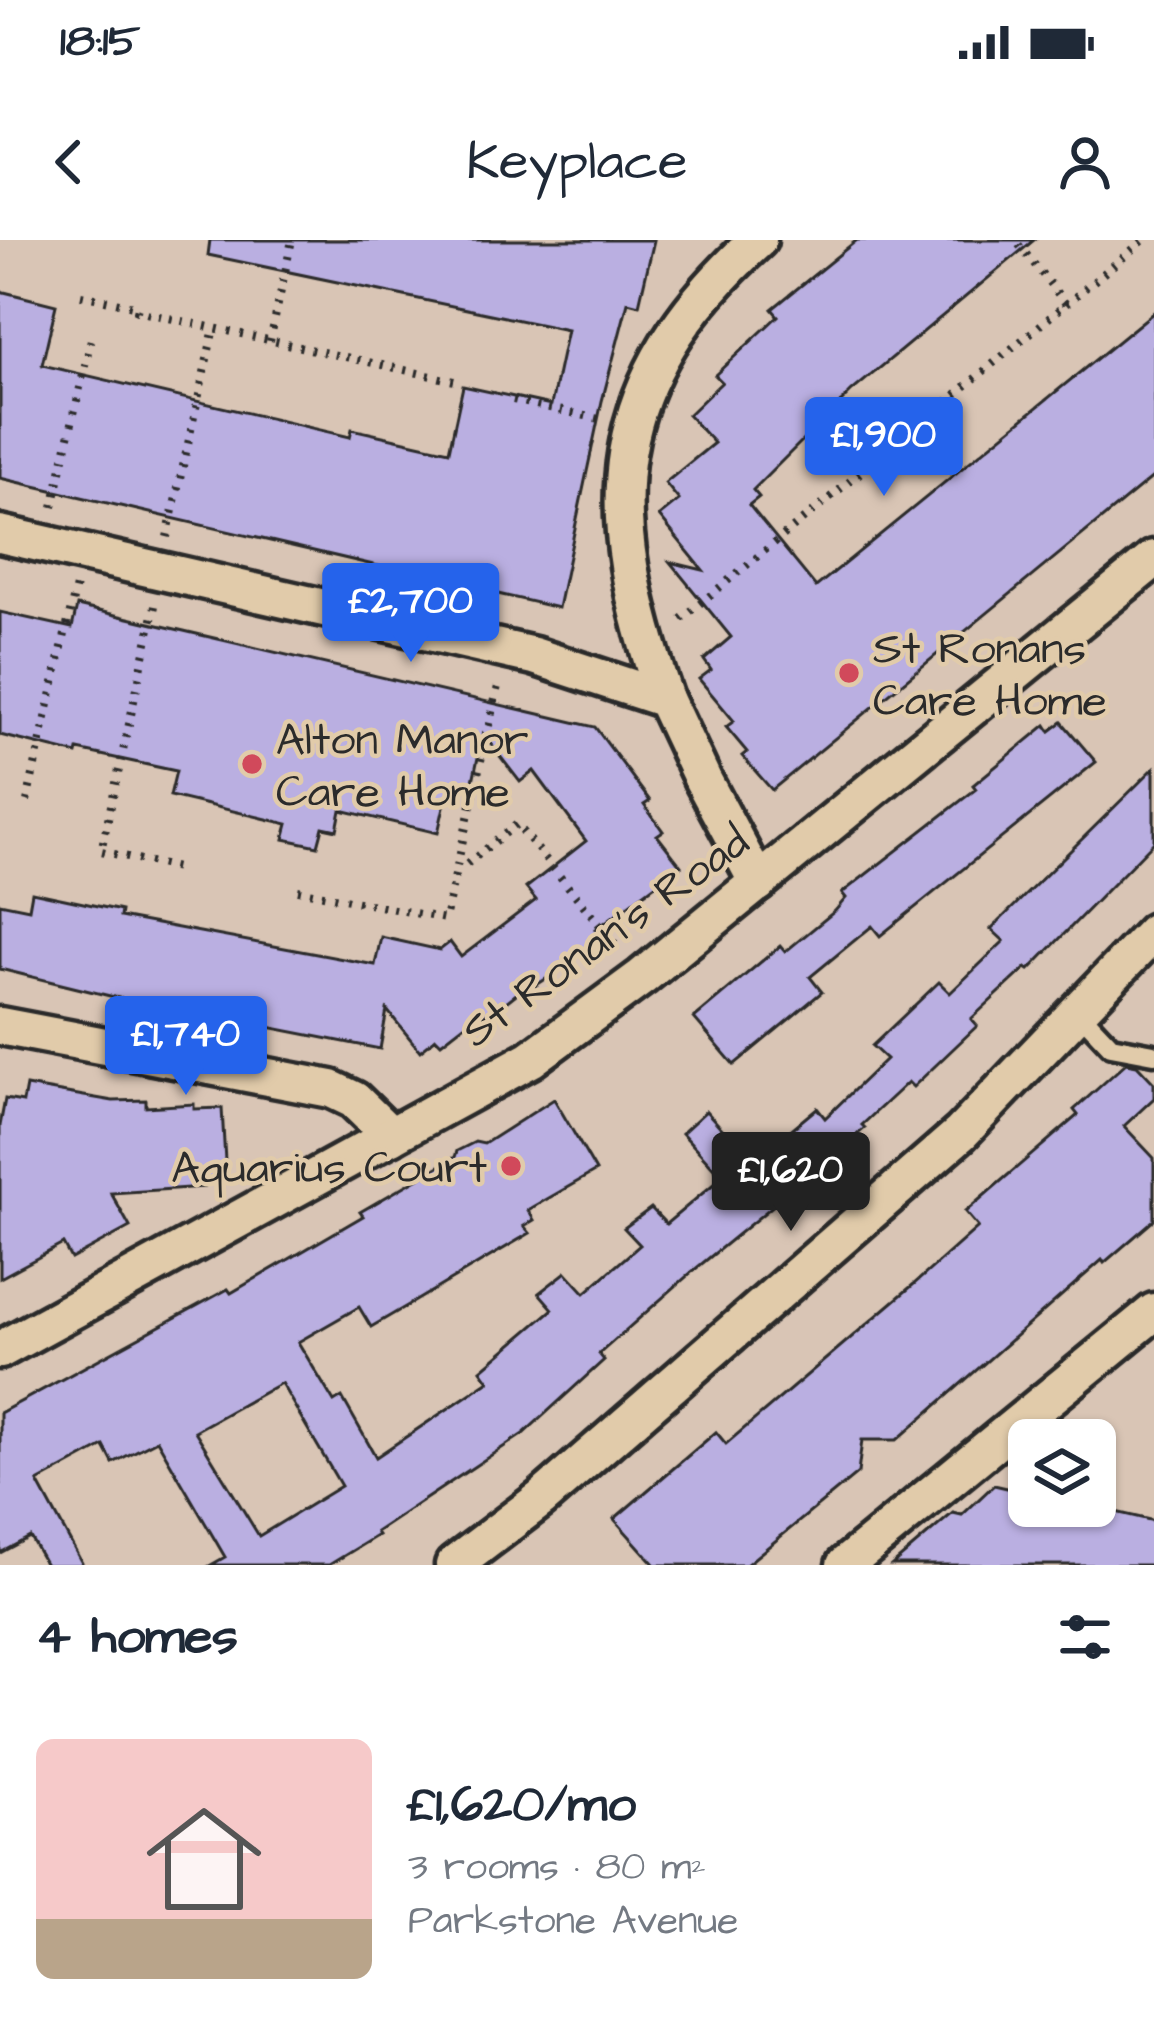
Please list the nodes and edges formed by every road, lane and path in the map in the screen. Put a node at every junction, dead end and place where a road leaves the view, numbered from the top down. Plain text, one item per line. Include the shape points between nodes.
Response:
1 (292, 240) edge
2 (758, 240) edge
3 (1015, 240) edge
4 (1144, 240) edge
5 (81, 295) dead end
6 (1066, 304) junction
7 (214, 328) junction
8 (91, 339) dead end
9 (270, 340) junction
10 (459, 382) dead end
11 (513, 400) dead end
12 (918, 425) dead end
13 (630, 426) junction
14 (866, 468) dead end
15 (0, 534) edge
16 (45, 544) junction
17 (84, 553) junction
18 (161, 570) junction
19 (1150, 570) edge
20 (647, 647) junction
21 (507, 650) junction
22 (665, 698) junction
23 (27, 801) dead end
24 (467, 864) dead end
25 (177, 868) dead end
26 (758, 883) junction
27 (298, 890) dead end
28 (1154, 932) edge
29 (642, 977) junction
30 (1078, 1011) junction
31 (0, 1026) edge
32 (1154, 1054) edge
33 (391, 1136) junction
34 (1154, 1312) edge
35 (0, 1350) edge
36 (454, 1565) edge
37 (844, 1565) edge

1 - 9 path
2 - 13 street via 678,325
3 - 6 path
4 - 6 path
5 - 7 path
6 - 12 path
7 - 9 path
7 - 18 path
8 - 16 path
9 - 10 path
11 - 13 path
13 - 20 street via 625,527
14 - 20 path
15 - 16 street
16 - 17 street
17 - 18 street
17 - 23 path
18 - 21 street
18 - 25 path via 101,851
19 - 26 street, St Ronan's Road
20 - 22 street
21 - 22 street
21 - 27 path via 445,919
22 - 26 street
24 - 29 path via 517,824
26 - 29 street, St Ronan's Road
28 - 30 street
29 - 33 street, St Ronan's Road via 531,1059
30 - 32 lane via 1112,1046
30 - 36 street via 961,1133 541,1499
31 - 33 street via 331,1089
33 - 35 street, St Ronan's Road
34 - 37 street

